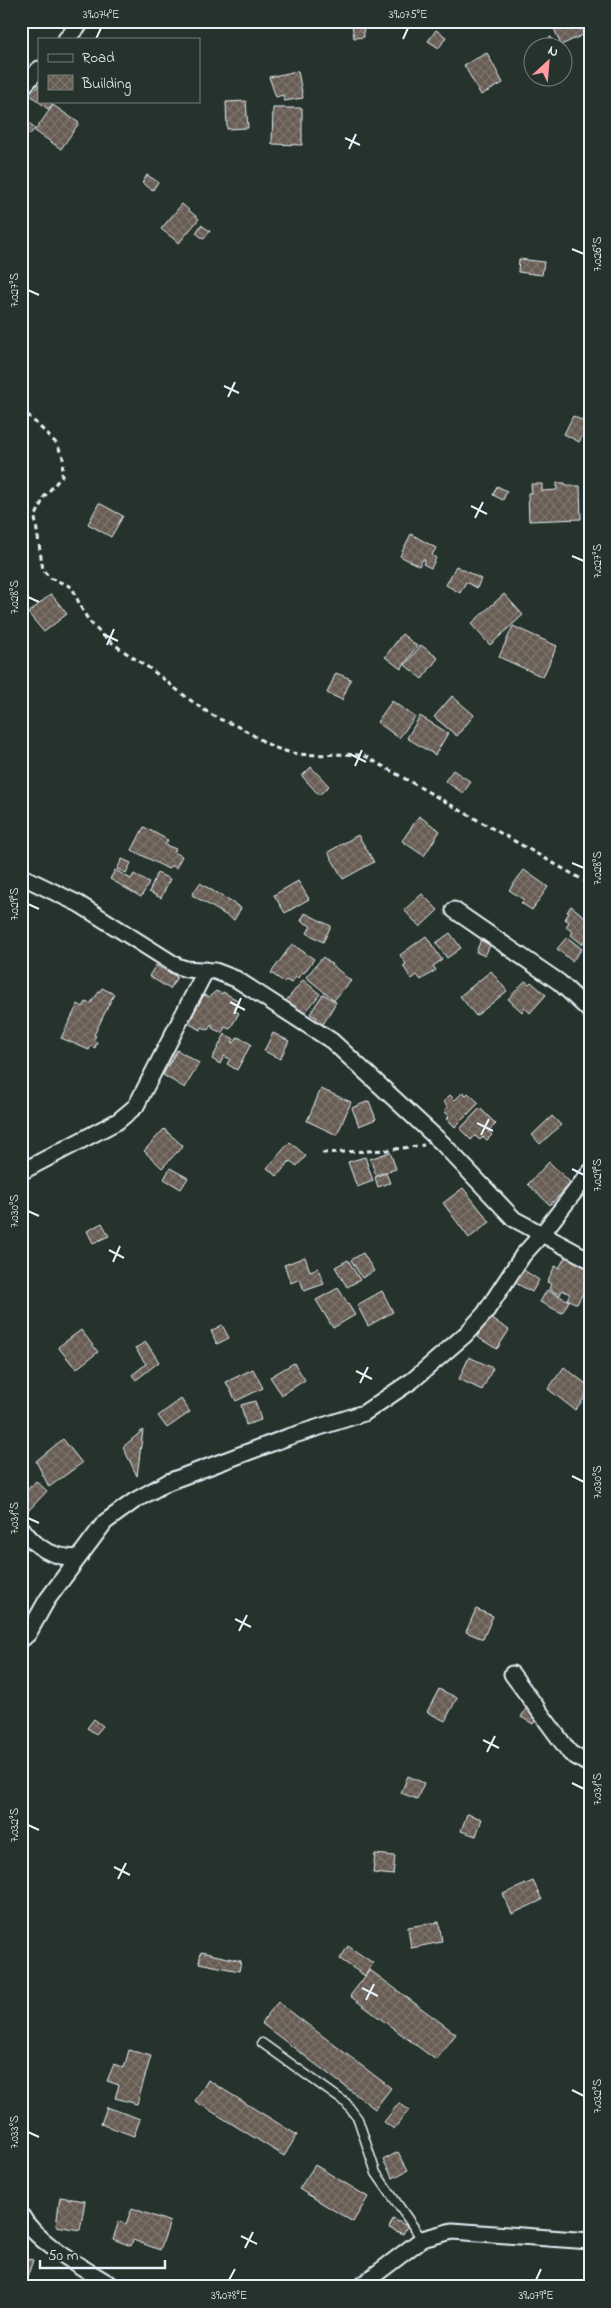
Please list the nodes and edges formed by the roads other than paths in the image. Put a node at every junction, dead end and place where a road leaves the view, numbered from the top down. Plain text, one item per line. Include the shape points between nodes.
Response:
1 (83, 21) edge
2 (67, 38) edge
3 (38, 70) edge
4 (21, 89) edge
5 (21, 876) edge
6 (454, 910) dead end
7 (206, 970) junction
8 (590, 1011) edge
9 (21, 1172) edge
10 (590, 1172) edge
11 (542, 1234) junction
12 (590, 1260) edge
13 (21, 1527) edge
14 (77, 1558) junction
15 (21, 1640) edge
16 (512, 1674) dead end
17 (590, 1765) edge
18 (262, 2042) dead end
19 (21, 2215) edge
20 (422, 2239) junction
21 (590, 2241) edge
22 (114, 2287) edge
23 (358, 2287) edge

1 - 2 street
3 - 4 street
5 - 7 street via 79,904 167,961 186,969
6 - 8 street via 559,982
7 - 9 street via 145,1091 129,1114
7 - 11 street via 236,979 332,1041 442,1143 514,1219
10 - 11 street
11 - 12 street
11 - 14 street via 466,1334 383,1402 364,1413 288,1437 168,1482 105,1522
13 - 14 street via 39,1548 52,1555
14 - 15 street
16 - 17 street via 570,1753
18 - 20 lane via 346,2103 358,2119 376,2173
19 - 22 street via 31,2229 56,2249
20 - 21 street via 465,2231
20 - 23 street

